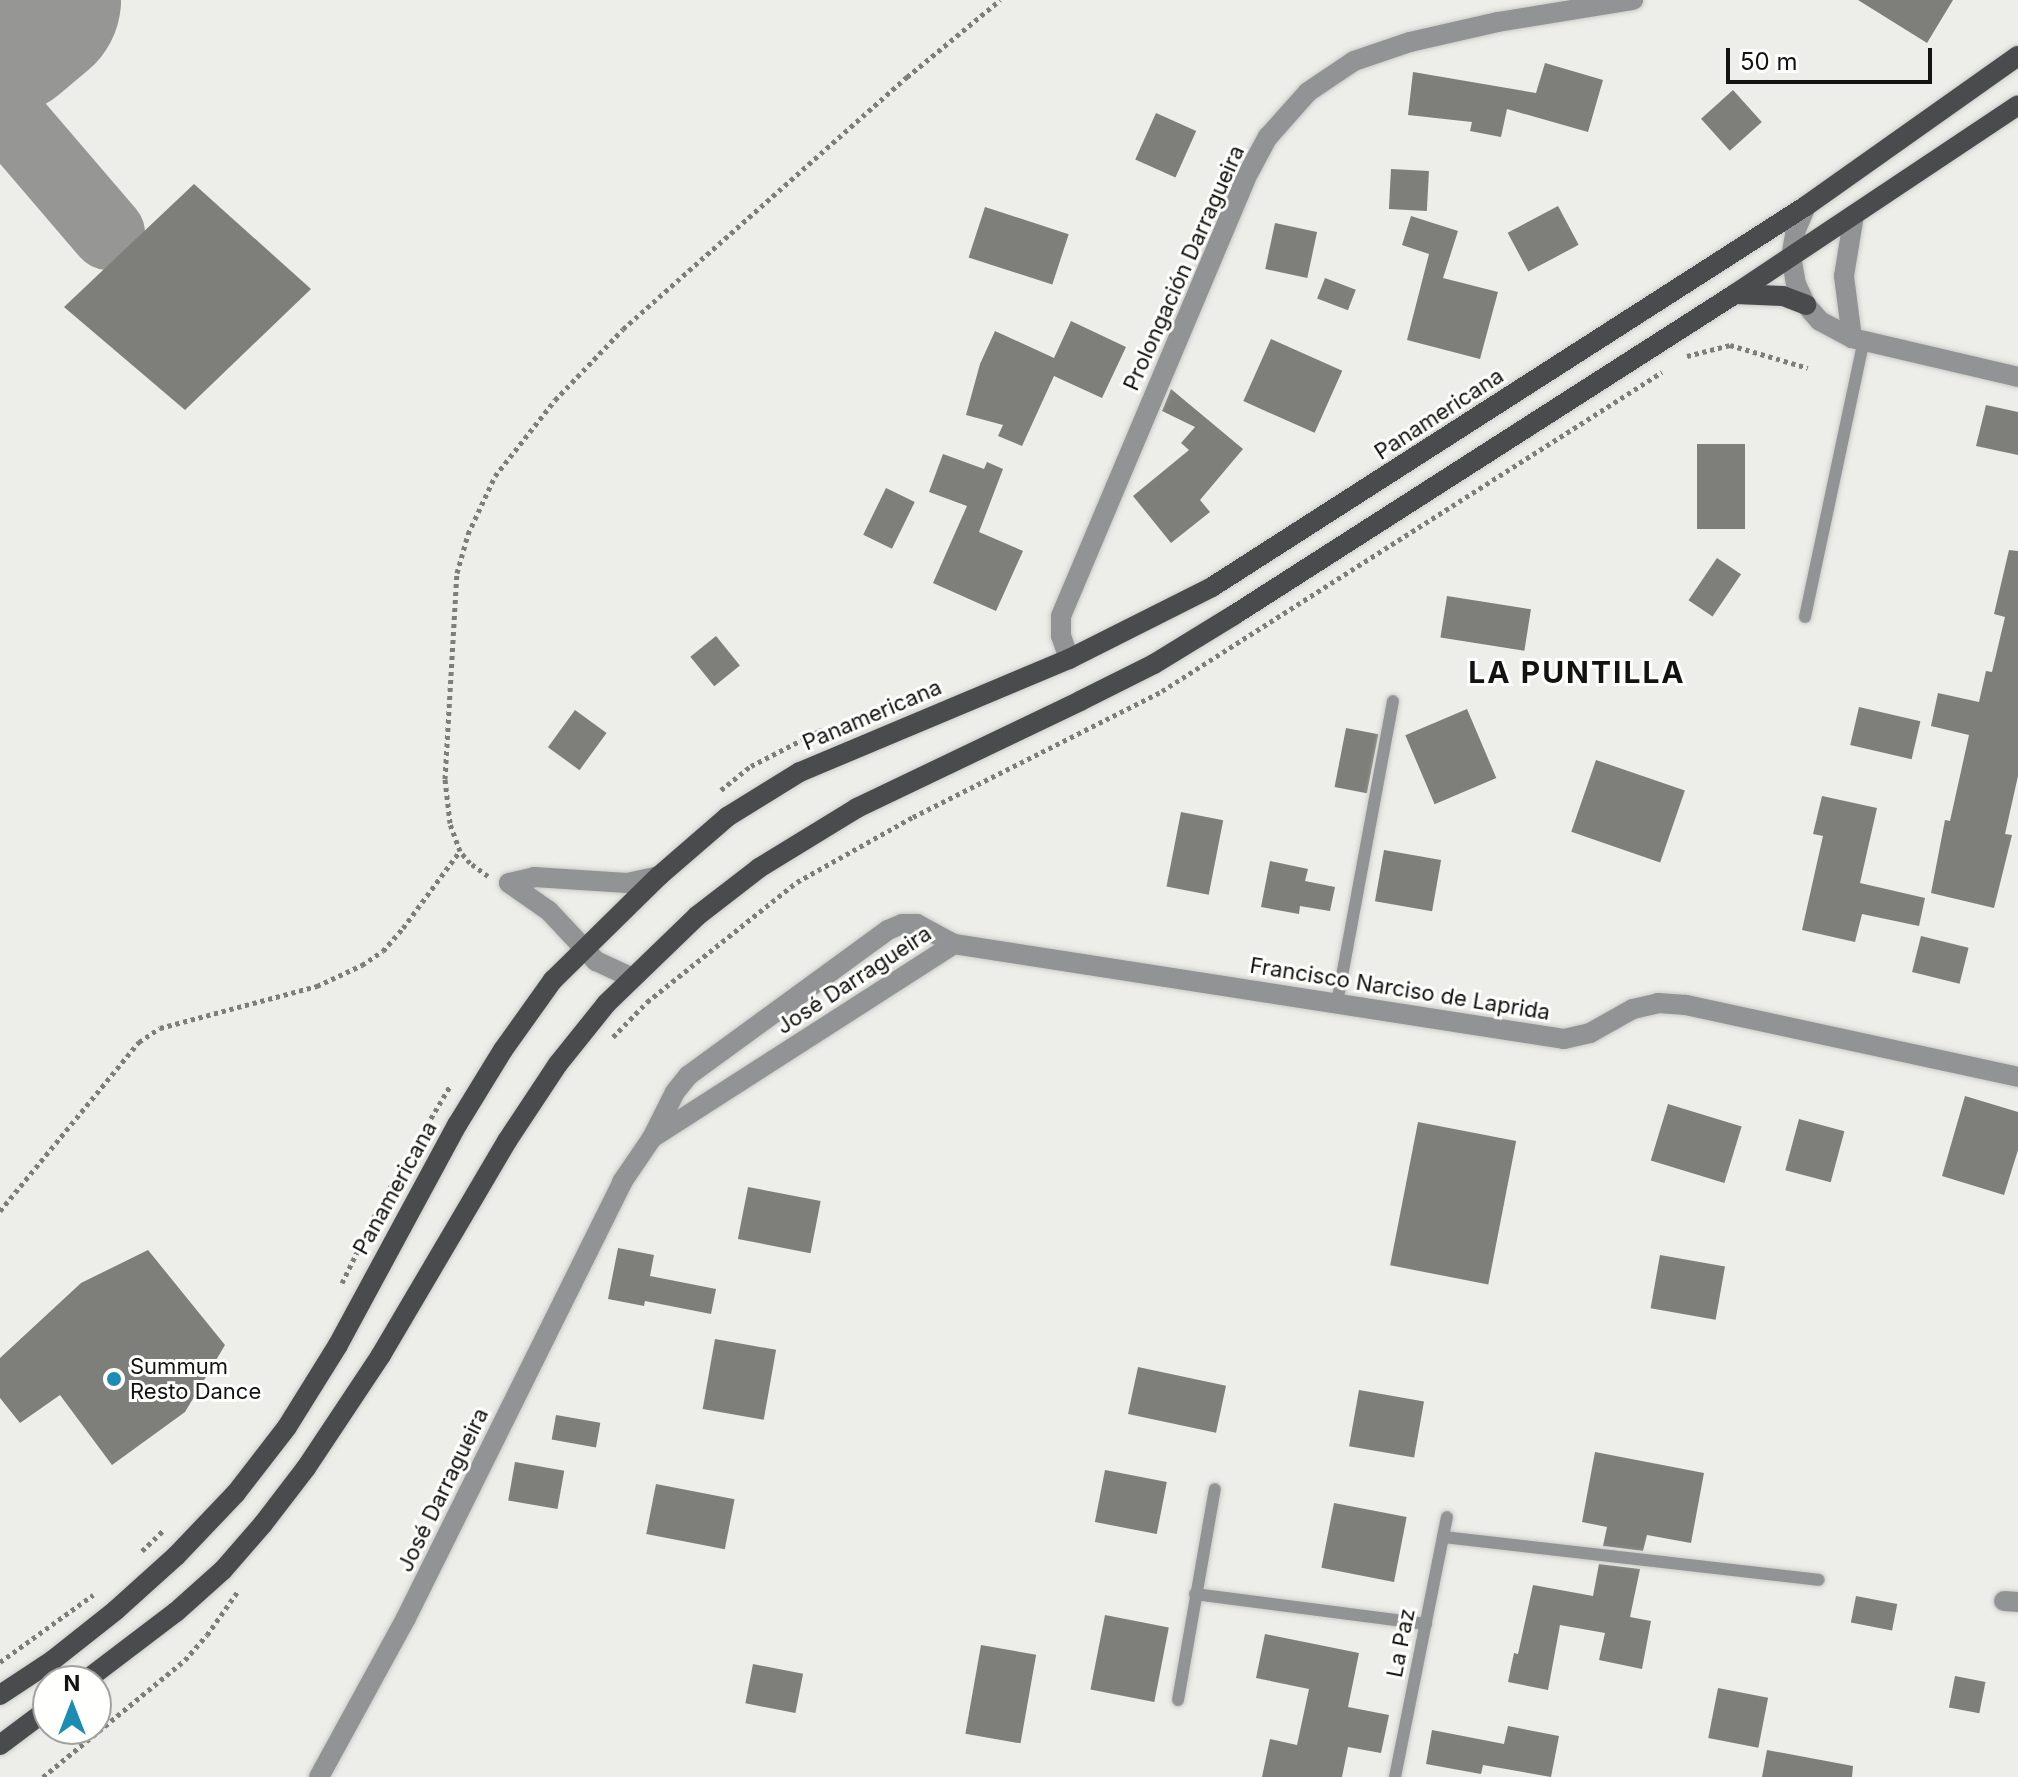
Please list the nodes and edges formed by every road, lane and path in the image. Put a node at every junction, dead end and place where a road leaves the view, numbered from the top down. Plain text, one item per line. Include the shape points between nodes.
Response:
1 (1000, 0) edge
2 (1633, 0) edge
3 (2018, 56) edge
4 (2018, 105) edge
5 (1806, 206) junction
6 (1854, 215) junction
7 (1791, 256) junction
8 (1735, 294) junction
9 (1806, 305) junction
10 (1858, 339) junction
11 (2018, 377) edge
12 (1805, 617) dead end
13 (1069, 659) junction
14 (1393, 701) dead end
15 (460, 851) junction
16 (659, 876) junction
17 (509, 883) junction
18 (954, 944) junction
19 (581, 949) junction
20 (632, 978) junction
21 (1337, 1003) junction
22 (2018, 1077) edge
23 (652, 1138) junction
24 (0, 1211) edge
25 (1215, 1489) dead end
26 (1447, 1517) dead end
27 (1443, 1537) junction
28 (1819, 1580) dead end
29 (1195, 1594) junction
30 (1426, 1624) junction
31 (106, 1665) edge
32 (0, 1695) edge
33 (1178, 1700) dead end
34 (32, 1721) edge
35 (0, 1745) edge
36 (319, 1777) edge
37 (1395, 1777) edge

1 - 15 path via 623,329 555,400 495,476 457,573 445,779 450,823
2 - 13 street, Prolongación Darragueira via 1498,22 1354,61 1308,92 1268,137 1061,616
3 - 5 main road, Panamericana
4 - 6 main road
5 - 7 street
5 - 13 main road, Panamericana via 1212,587
6 - 7 main road
6 - 10 street via 1844,276
7 - 8 main road
7 - 9 street
8 - 9 main road via 1783,296
8 - 20 main road via 1154,664 807,836 697,916
9 - 10 street via 1820,321
10 - 11 street
10 - 12 lane
13 - 16 main road, Panamericana via 800,772 727,817
14 - 21 lane
15 - 17 path via 484,875
15 - 24 path via 403,928 362,965 317,986 160,1028 139,1042
16 - 17 street via 627,883 534,877
16 - 19 main road, Panamericana
17 - 19 street via 549,911
18 - 21 street, Francisco Narciso de Laprida
18 - 23 street, José Darragueira
18 - 23 street, José Darragueira via 917,924 888,930 689,1075
19 - 20 street
19 - 32 main road, Panamericana via 503,1050 410,1207 338,1345 287,1427 236,1493 116,1610
20 - 31 main road via 558,1064 306,1468 223,1570
21 - 22 street, Francisco Narciso de Laprida via 1564,1039 1590,1033 1633,1009 1658,1003 1686,1005
23 - 36 street, José Darragueira via 622,1182 406,1618
25 - 29 lane
26 - 27 lane, La Paz
27 - 28 lane
27 - 30 lane, La Paz
29 - 30 lane
29 - 33 lane
30 - 37 lane, La Paz
34 - 35 main road

